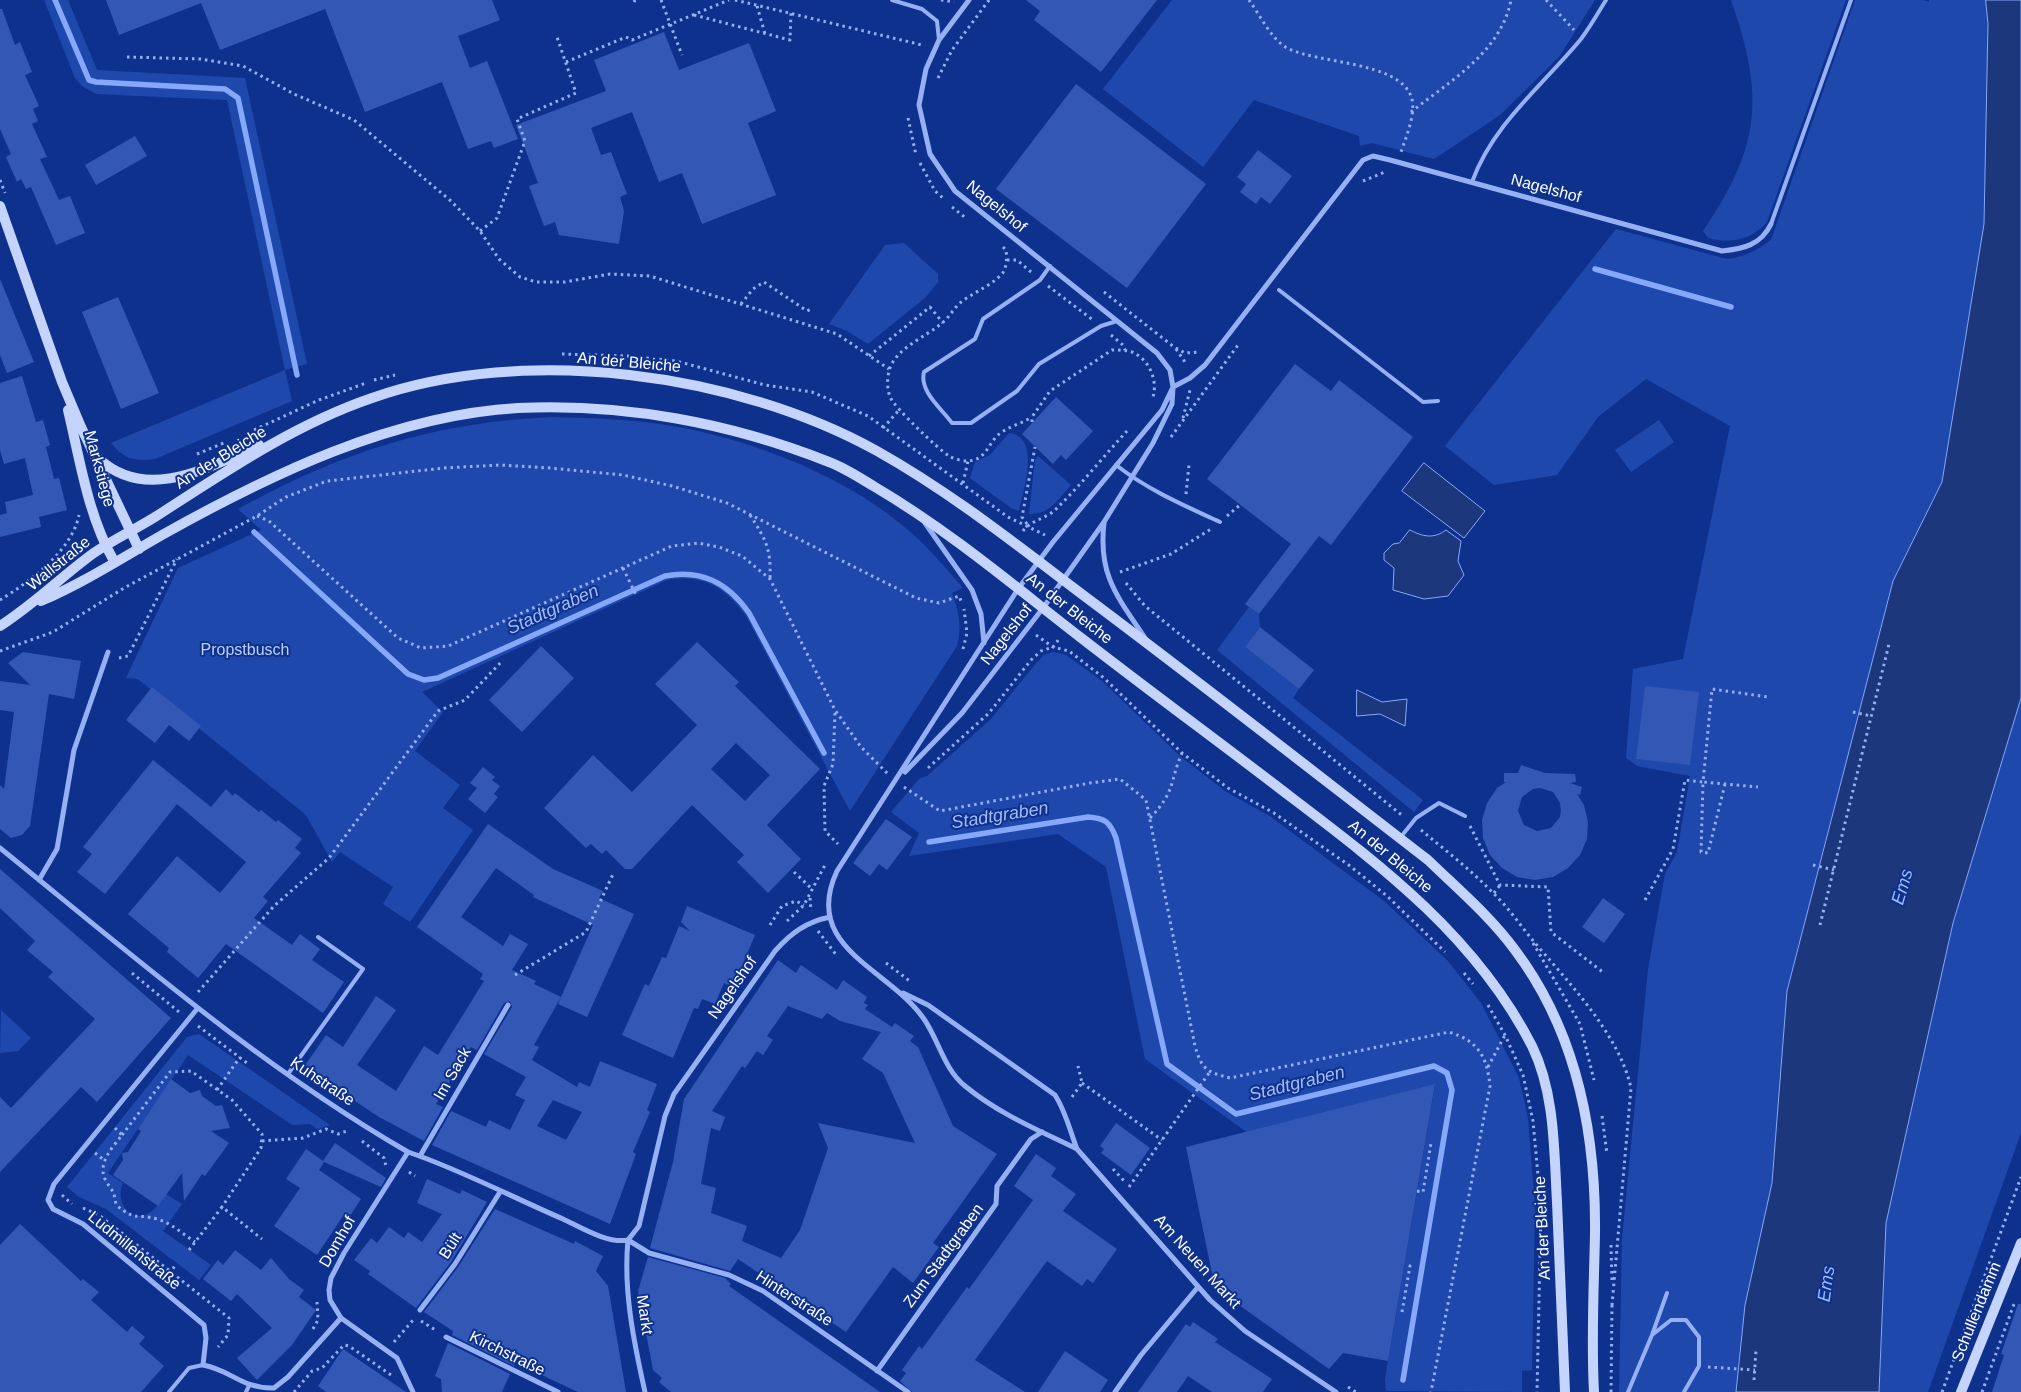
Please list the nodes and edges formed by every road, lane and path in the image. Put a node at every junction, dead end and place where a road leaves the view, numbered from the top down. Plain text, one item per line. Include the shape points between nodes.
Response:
1 (661, 0) edge
2 (729, 0) edge
3 (735, 0) edge
4 (892, 0) edge
5 (940, 0) edge
6 (957, 0) edge
7 (969, 0) edge
8 (989, 0) edge
9 (1250, 0) edge
10 (1511, 0) edge
11 (1546, 0) edge
12 (1606, 0) edge
13 (1851, 0) edge
14 (757, 5) junction
15 (791, 13) junction
16 (694, 15) junction
17 (670, 24) junction
18 (556, 34) dead end
19 (765, 34) junction
20 (1581, 38) junction
21 (939, 40) junction
22 (922, 45) junction
23 (682, 54) dead end
24 (918, 54) dead end
25 (127, 57) dead end
26 (566, 62) junction
27 (936, 83) dead end
28 (1411, 112) junction
29 (908, 114) dead end
30 (1397, 162) junction
31 (1392, 174) dead end
32 (1472, 182) junction
33 (1360, 184) dead end
34 (0, 206) edge
35 (973, 224) dead end
36 (1772, 224) joint
37 (480, 231) junction
38 (997, 242) dead end
39 (1007, 260) junction
40 (1050, 266) junction
41 (1040, 280) junction
42 (1097, 287) dead end
43 (1279, 290) dead end
44 (741, 304) junction
45 (813, 308) dead end
46 (1117, 321) junction
47 (943, 323) junction
48 (1101, 326) junction
49 (1244, 338) dead end
50 (1174, 347) dead end
51 (1125, 350) junction
52 (870, 356) junction
53 (889, 369) junction
54 (62, 382) junction
55 (1173, 387) junction
56 (1152, 400) dead end
57 (1438, 401) dead end
58 (900, 409) junction
59 (1032, 417) junction
60 (1032, 422) dead end
61 (1132, 424) dead end
62 (883, 428) dead end
63 (297, 429) junction
64 (1169, 440) dead end
65 (1035, 447) dead end
66 (93, 454) junction
67 (968, 461) junction
68 (1116, 465) junction
69 (1189, 465) dead end
70 (1131, 477) junction
71 (964, 483) dead end
72 (1240, 505) dead end
73 (1192, 509) junction
74 (918, 512) junction
75 (750, 514) junction
76 (257, 516) junction
77 (78, 521) dead end
78 (1104, 522) junction
79 (1220, 522) junction
80 (131, 532) junction
81 (106, 546) junction
82 (138, 549) junction
83 (178, 558) junction
84 (1039, 560) junction
85 (114, 561) junction
86 (1115, 564) dead end
87 (623, 568) junction
88 (1119, 572) junction
89 (770, 579) junction
90 (1064, 580) junction
91 (1018, 589) junction
92 (637, 598) dead end
93 (0, 600) edge
94 (31, 606) junction
95 (1044, 608) junction
96 (0, 626) edge
97 (1068, 627) junction
98 (1148, 642) junction
99 (984, 643) junction
100 (1889, 644) dead end
101 (1052, 647) junction
102 (0, 651) edge
103 (108, 652) dead end
104 (959, 657) dead end
105 (106, 659) junction
106 (503, 660) dead end
107 (1768, 696) dead end
108 (835, 710) junction
109 (1853, 712) dead end
110 (1871, 716) junction
111 (1182, 753) junction
112 (891, 763) dead end
113 (885, 771) junction
114 (922, 772) dead end
115 (896, 781) junction
116 (1703, 782) junction
117 (1724, 784) junction
118 (1758, 788) dead end
119 (1465, 816) joint
120 (1149, 818) junction
121 (1412, 823) junction
122 (1400, 839) junction
123 (838, 844) dead end
124 (0, 848) edge
125 (1813, 865) dead end
126 (1834, 870) junction
127 (614, 872) dead end
128 (794, 872) dead end
129 (39, 880) junction
130 (1500, 885) junction
131 (812, 889) dead end
132 (1494, 893) junction
133 (1645, 900) dead end
134 (804, 905) dead end
135 (830, 917) junction
136 (770, 925) dead end
137 (1820, 925) dead end
138 (318, 937) dead end
139 (1452, 958) dead end
140 (1463, 972) dead end
141 (1604, 973) dead end
142 (515, 975) dead end
143 (1474, 985) dead end
144 (901, 992) junction
145 (1484, 998) dead end
146 (189, 1002) junction
147 (508, 1005) dead end
148 (197, 1008) junction
149 (188, 1019) junction
150 (1505, 1035) junction
151 (240, 1058) junction
152 (1078, 1066) dead end
153 (1488, 1067) junction
154 (255, 1068) dead end
155 (1209, 1073) junction
156 (288, 1074) junction
157 (1082, 1083) junction
158 (217, 1090) junction
159 (1072, 1097) dead end
160 (340, 1125) dead end
161 (348, 1131) junction
162 (1042, 1132) junction
163 (1162, 1140) junction
164 (262, 1141) junction
165 (1431, 1144) dead end
166 (1077, 1149) junction
167 (408, 1152) junction
168 (420, 1156) junction
169 (385, 1173) dead end
170 (2021, 1177) edge
171 (54, 1184) junction
172 (1130, 1187) dead end
173 (1417, 1191) dead end
174 (500, 1192) junction
175 (222, 1208) junction
176 (262, 1239) dead end
177 (628, 1240) junction
178 (195, 1242) junction
179 (2021, 1243) edge
180 (189, 1250) dead end
181 (1405, 1265) dead end
182 (1198, 1287) junction
183 (1667, 1292) dead end
184 (316, 1294) dead end
185 (2016, 1301) dead end
186 (420, 1310) dead end
187 (1402, 1312) dead end
188 (342, 1318) junction
189 (310, 1334) dead end
190 (1652, 1335) junction
191 (446, 1337) joint
192 (204, 1349) junction
193 (388, 1350) junction
194 (1756, 1350) dead end
195 (375, 1364) junction
196 (203, 1365) junction
197 (1698, 1366) junction
198 (1755, 1370) junction
199 (877, 1371) junction
200 (395, 1378) dead end
201 (1754, 1380) dead end
202 (1326, 1385) junction
203 (249, 1386) junction
204 (169, 1392) edge
205 (246, 1392) edge
206 (294, 1392) edge
207 (413, 1392) edge
208 (558, 1392) edge
209 (645, 1392) edge
210 (908, 1392) edge
211 (1115, 1392) edge
212 (1321, 1392) edge
213 (1336, 1392) edge
214 (1431, 1392) edge
215 (1537, 1392) edge
216 (1565, 1392) edge
217 (1594, 1392) edge
218 (1611, 1392) edge
219 (1628, 1392) edge
220 (1684, 1392) edge
221 (1942, 1392) edge
222 (1961, 1392) edge
223 (1982, 1392) edge

1 - 17 path
2 - 16 path
3 - 14 path
4 - 21 lane via 922,9 937,20
5 - 6 path
7 - 21 street, Nagelshof
8 - 27 path via 949,54
9 - 28 path via 1277,40 1286,47 1304,55 1386,73 1402,83 1412,97
10 - 28 path via 1507,18 1491,45
11 - 20 path
12 - 20 lane
13 - 36 lane, Nagelshof
14 - 15 path
14 - 19 path
15 - 19 path via 790,40
15 - 22 path
16 - 17 path
16 - 19 path
17 - 23 path
17 - 26 path via 632,40 626,37
18 - 26 path
20 - 32 lane via 1504,124 1478,165
21 - 22 path
21 - 40 street, Nagelshof via 926,69 919,105 930,154 955,191
22 - 24 path
25 - 37 path via 200,59 243,66 294,94 354,120 452,201
26 - 37 path via 576,93 517,119 525,141 497,218
28 - 30 path via 1411,124
29 - 35 path via 914,149 935,190
30 - 32 street, Nagelshof
30 - 55 street, Nagelshof via 1373,156 1363,160 1205,365
31 - 33 path via 1383,172
32 - 36 street, Nagelshof via 1722,251 1757,243
34 - 54 street, Markstiege
37 - 44 path via 499,259 520,277 536,282 565,282 610,274 650,276
38 - 39 path via 1006,250
39 - 41 path via 1016,260
39 - 47 path via 1002,274 960,304
40 - 41 lane
40 - 46 street, Nagelshof
41 - 48 path
41 - 48 lane via 983,319 975,339 924,372 922,381 926,392 952,423 971,422 978,418 1016,391 1039,364
42 - 50 path
43 - 57 lane via 1423,402
44 - 45 path via 753,289 764,282 807,311
44 - 52 path via 837,334
46 - 48 lane
46 - 55 street, Nagelshof via 1157,352 1170,370
47 - 52 path via 930,306
47 - 53 path via 898,355
48 - 51 path
49 - 64 path
51 - 56 path via 1142,358 1152,372
51 - 59 path via 1112,350 1050,391
52 - 53 path
53 - 58 path via 890,398
54 - 66 street, Markstiege
54 - 81 street, Markstiege via 81,465
55 - 68 street, Nagelshof via 1162,410
55 - 70 street, Nagelshof via 1172,404 1163,425
58 - 62 path
58 - 67 path via 951,457
59 - 60 path
59 - 67 path via 1003,431 990,448
61 - 65 path via 1055,510 1038,522 1027,525 1022,517
63 - 66 street via 199,471 166,479 144,481 129,477 111,470
63 - 80 street, An der Bleiche
63 - 84 street, An der Bleiche via 374,397 436,381 497,371 591,372 665,378 737,394 804,417 875,450 952,497
66 - 80 street, Markstiege
67 - 71 path
68 - 70 lane
68 - 84 street, Nagelshof
69 - 73 path via 1186,497
70 - 73 lane
70 - 78 street, Nagelshof
72 - 79 path
73 - 79 lane
74 - 82 street, An der Bleiche via 834,463 749,434 663,415 589,408 515,408 389,432 316,458 236,495
74 - 91 street, An der Bleiche
74 - 99 street, An der Bleiche via 972,590 981,614
75 - 76 path via 727,503 672,486 623,476 500,465 327,481 286,497
75 - 89 path via 767,542
75 - 104 path via 916,598 939,603 959,596 964,607 967,633
76 - 83 path
76 - 87 path via 269,521 398,638 421,648 448,646
77 - 93 path via 73,534 36,575
78 - 90 street, Nagelshof
78 - 98 street, An der Bleiche via 1101,546 1104,568 1115,594
79 - 88 path via 1171,554
80 - 81 street, An der Bleiche
80 - 82 street, Markstiege
81 - 85 street, Markstiege
81 - 94 street, Wallstraße
82 - 85 street, An der Bleiche
83 - 102 path via 53,632
83 - 105 path via 128,656
84 - 90 street, An der Bleiche
84 - 91 street, Nagelshof
85 - 94 street, Wallstraße via 67,590
86 - 88 path
87 - 89 path via 672,546 698,543 742,556
87 - 92 path
88 - 121 path via 1145,606
89 - 108 path
90 - 95 street, Nagelshof
90 - 98 street, An der Bleiche
91 - 95 street, An der Bleiche
91 - 99 street, Nagelshof
94 - 96 street, Wallstraße
95 - 97 street, An der Bleiche
95 - 115 street, Nagelshof via 962,713
97 - 101 path
97 - 216 street, An der Bleiche via 1408,890 1465,947 1505,1000 1534,1050 1552,1120
98 - 122 street, An der Bleiche
99 - 115 street, Nagelshof
100 - 110 path
101 - 111 path via 1069,651 1104,678
101 - 114 path via 1031,660 989,713
103 - 105 street
105 - 129 street via 74,750 57,849
106 - 146 path via 464,700 438,711 329,858 274,906
107 - 116 path via 1712,689
108 - 113 path via 861,747
108 - 123 path via 833,764 824,786 825,831
109 - 110 path
110 - 126 path
111 - 120 path via 1171,791
111 - 139 path via 1228,788 1274,812 1350,866
112 - 113 path
113 - 115 path
115 - 120 path via 940,811 1120,779 1146,800
115 - 135 street, Nagelshof via 837,871 828,895
116 - 117 path
116 - 117 path via 1701,852 1708,852
116 - 133 path via 1685,780 1674,849
117 - 118 path
119 - 121 lane via 1439,803
119 - 130 path
120 - 155 path via 1195,1046 1200,1062
121 - 122 lane
121 - 132 path
122 - 217 street, An der Bleiche via 1428,860 1486,915 1538,985 1561,1030 1580,1087 1589,1132 1595,1231 1591,1336
124 - 129 street, Kuhstraße
125 - 126 path
126 - 137 path
127 - 142 path via 586,932
128 - 131 path
129 - 146 street, Kuhstraße
130 - 132 path
130 - 141 path via 1548,887 1550,932
132 - 218 path via 1574,989 1612,1042 1628,1074 1631,1088 1612,1305
134 - 136 path via 796,901 782,906
135 - 144 street, Am Neuen Markt via 846,950
135 - 177 street, Nagelshof via 813,921 790,934 775,951 674,1094 665,1116 639,1226
138 - 156 lane via 363,969
140 - 143 path
144 - 162 street, Am Neuen Markt via 924,1019 950,1070 964,1086 1016,1121
144 - 166 street, Am Neuen Markt via 928,1005 1055,1095 1064,1109
145 - 150 path
146 - 148 street, Kuhstraße
147 - 168 street, Im Sack
148 - 149 street
148 - 156 street, Kuhstraße
149 - 151 path
149 - 171 street
150 - 153 path
150 - 215 path via 1530,1099 1536,1150 1541,1208
151 - 154 path
151 - 158 path
152 - 157 path
153 - 155 path via 1479,1050 1464,1037 1449,1032 1230,1078
153 - 214 path via 1490,1086
155 - 163 path
156 - 167 street, Kuhstraße
157 - 159 path
157 - 163 path
158 - 164 path via 232,1100 262,1134
158 - 178 path via 191,1071 170,1072 104,1160 105,1179 114,1190 116,1205 130,1216 157,1219 168,1224
160 - 161 path
161 - 164 path via 338,1134 326,1129 304,1138
161 - 169 path via 384,1158
162 - 166 street, Am Neuen Markt
162 - 199 street, Zum Stadtgraben via 1031,1139 997,1186 996,1204
163 - 172 path
164 - 175 path via 261,1148
165 - 173 path via 1423,1192
166 - 182 street, Am Neuen Markt
167 - 168 street, Kuhstraße
167 - 188 street, Domhof via 331,1278 330,1300
168 - 174 street, Kuhstraße
170 - 221 path
171 - 192 street, Ludmillenstraße via 48,1200 53,1210 83,1224 204,1325
171 - 192 path via 74,1205 99,1215 229,1318 228,1335 215,1350
174 - 177 street, Kuhstraße via 612,1239
174 - 186 street, Bült via 455,1264
175 - 176 path
175 - 178 path
177 - 199 street, Hinterstraße via 649,1253 729,1275 775,1299
177 - 209 street, Markt via 627,1284
178 - 180 path
179 - 222 street, Schullendamm
181 - 187 path via 1410,1266
182 - 202 street, Am Neuen Markt via 1245,1331
182 - 211 street via 1141,1355
183 - 190 lane
184 - 189 path via 318,1320
185 - 223 path
188 - 193 street, Domhof
188 - 203 street via 274,1388
190 - 197 lane via 1670,1320 1686,1320 1699,1337
190 - 219 lane
191 - 193 path via 415,1318
191 - 208 street, Kirchstraße
192 - 196 street, Ludmillenstraße
193 - 195 path
193 - 207 street, Domhof via 397,1358
194 - 198 path
195 - 200 path
195 - 206 path via 344,1345
196 - 203 street
196 - 204 lane via 189,1368
197 - 198 path
197 - 220 lane
198 - 201 path
199 - 210 street, Hinterstraße
202 - 212 street
202 - 213 street, Am Neuen Markt
203 - 205 lane

